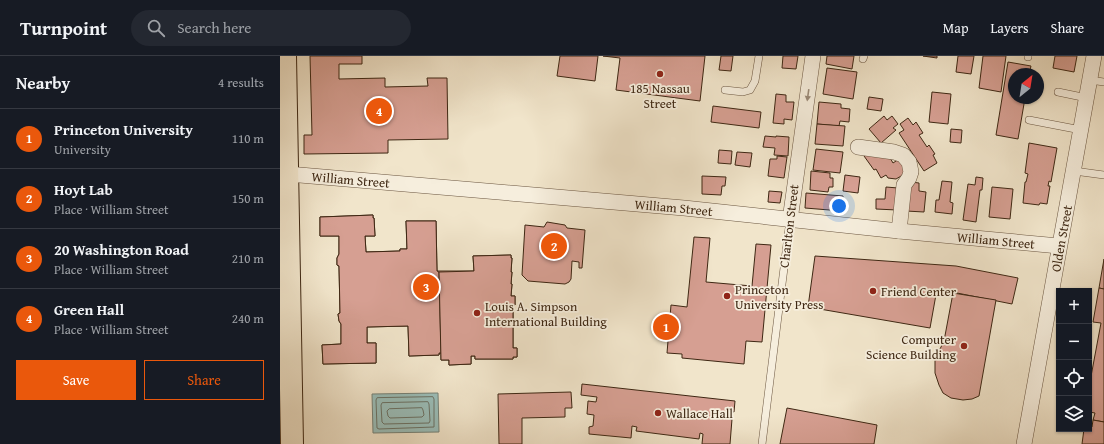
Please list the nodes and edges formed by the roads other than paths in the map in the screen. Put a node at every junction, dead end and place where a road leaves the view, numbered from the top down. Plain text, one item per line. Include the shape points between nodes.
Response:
1 (285, 56) edge
2 (758, 56) edge
3 (814, 56) edge
4 (1094, 56) edge
5 (1097, 81) edge
6 (724, 90) dead end
7 (1058, 92) dead end
8 (1086, 98) junction
9 (1029, 120) dead end
10 (1081, 130) junction
11 (858, 147) dead end
12 (1074, 171) junction
13 (288, 174) junction
14 (1104, 175) edge
15 (790, 220) junction
16 (898, 232) junction
17 (1059, 246) junction
18 (292, 444) edge
19 (762, 444) edge
20 (1024, 444) edge

1 - 13 main road
2 - 6 lane via 755,81 750,90
3 -> 15 street, Charlton Street
4 - 5 street, Olden Street
5 - 8 street, Olden Street
7 - 8 lane
8 - 10 street, Olden Street
9 - 10 lane
10 - 12 street, Olden Street
11 - 16 street via 894,152 903,155 909,162 911,172 904,185
12 - 14 lane
12 - 17 street, Olden Street
13 - 15 street, William Street via 684,208
13 - 18 main road
15 - 16 street, William Street
15 - 19 lane, Charlton Street
16 - 17 street, William Street
17 - 20 street, Olden Street

